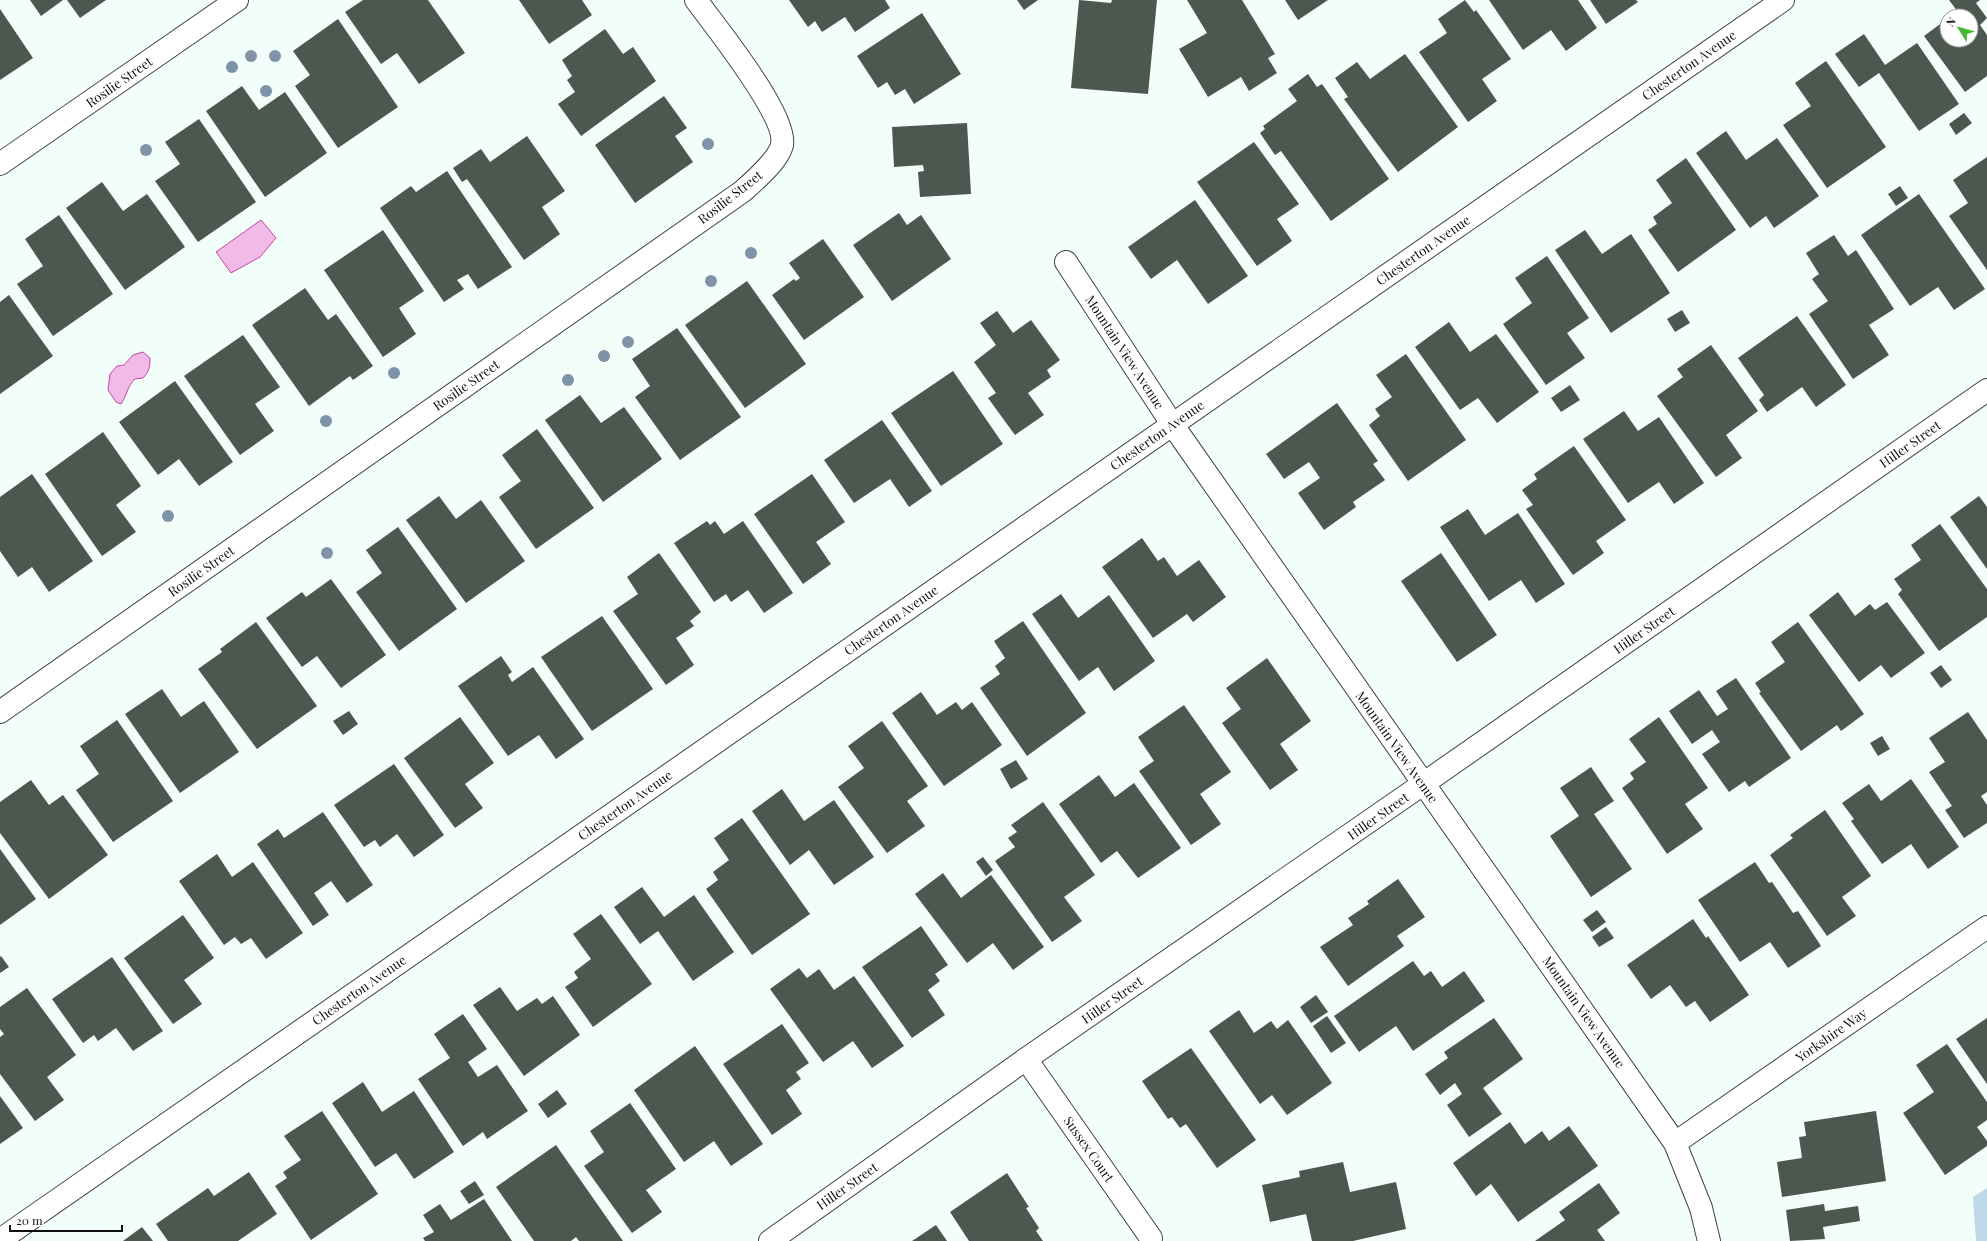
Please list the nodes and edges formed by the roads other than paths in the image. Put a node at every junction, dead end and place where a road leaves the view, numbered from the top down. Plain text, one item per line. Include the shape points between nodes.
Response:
1 (237, 0) edge
2 (696, 0) edge
3 (1783, 0) edge
4 (0, 164) edge
5 (1066, 262) dead end
6 (1987, 390) edge
7 (1172, 424) junction
8 (0, 712) edge
9 (1424, 784) junction
10 (1987, 926) edge
11 (1026, 1059) junction
12 (1675, 1143) junction
13 (1152, 1238) dead end
14 (0, 1240) edge
15 (770, 1241) edge
16 (1709, 1241) edge

1 - 4 street, Rosilie Street
2 - 8 street, Rosilie Street via 768,100 779,122 782,145 768,168 743,191
3 - 7 street, Chesterton Avenue
5 - 7 street, Mountain View Avenue
6 - 9 street, Hiller Street
7 - 9 street, Mountain View Avenue
7 - 14 street, Chesterton Avenue
9 - 11 street, Hiller Street
9 - 12 street, Mountain View Avenue
10 - 12 street, Yorkshire Way
11 - 13 street, Sussex Court
11 - 15 street, Hiller Street
12 - 16 street, Mountain View Avenue via 1701,1208

